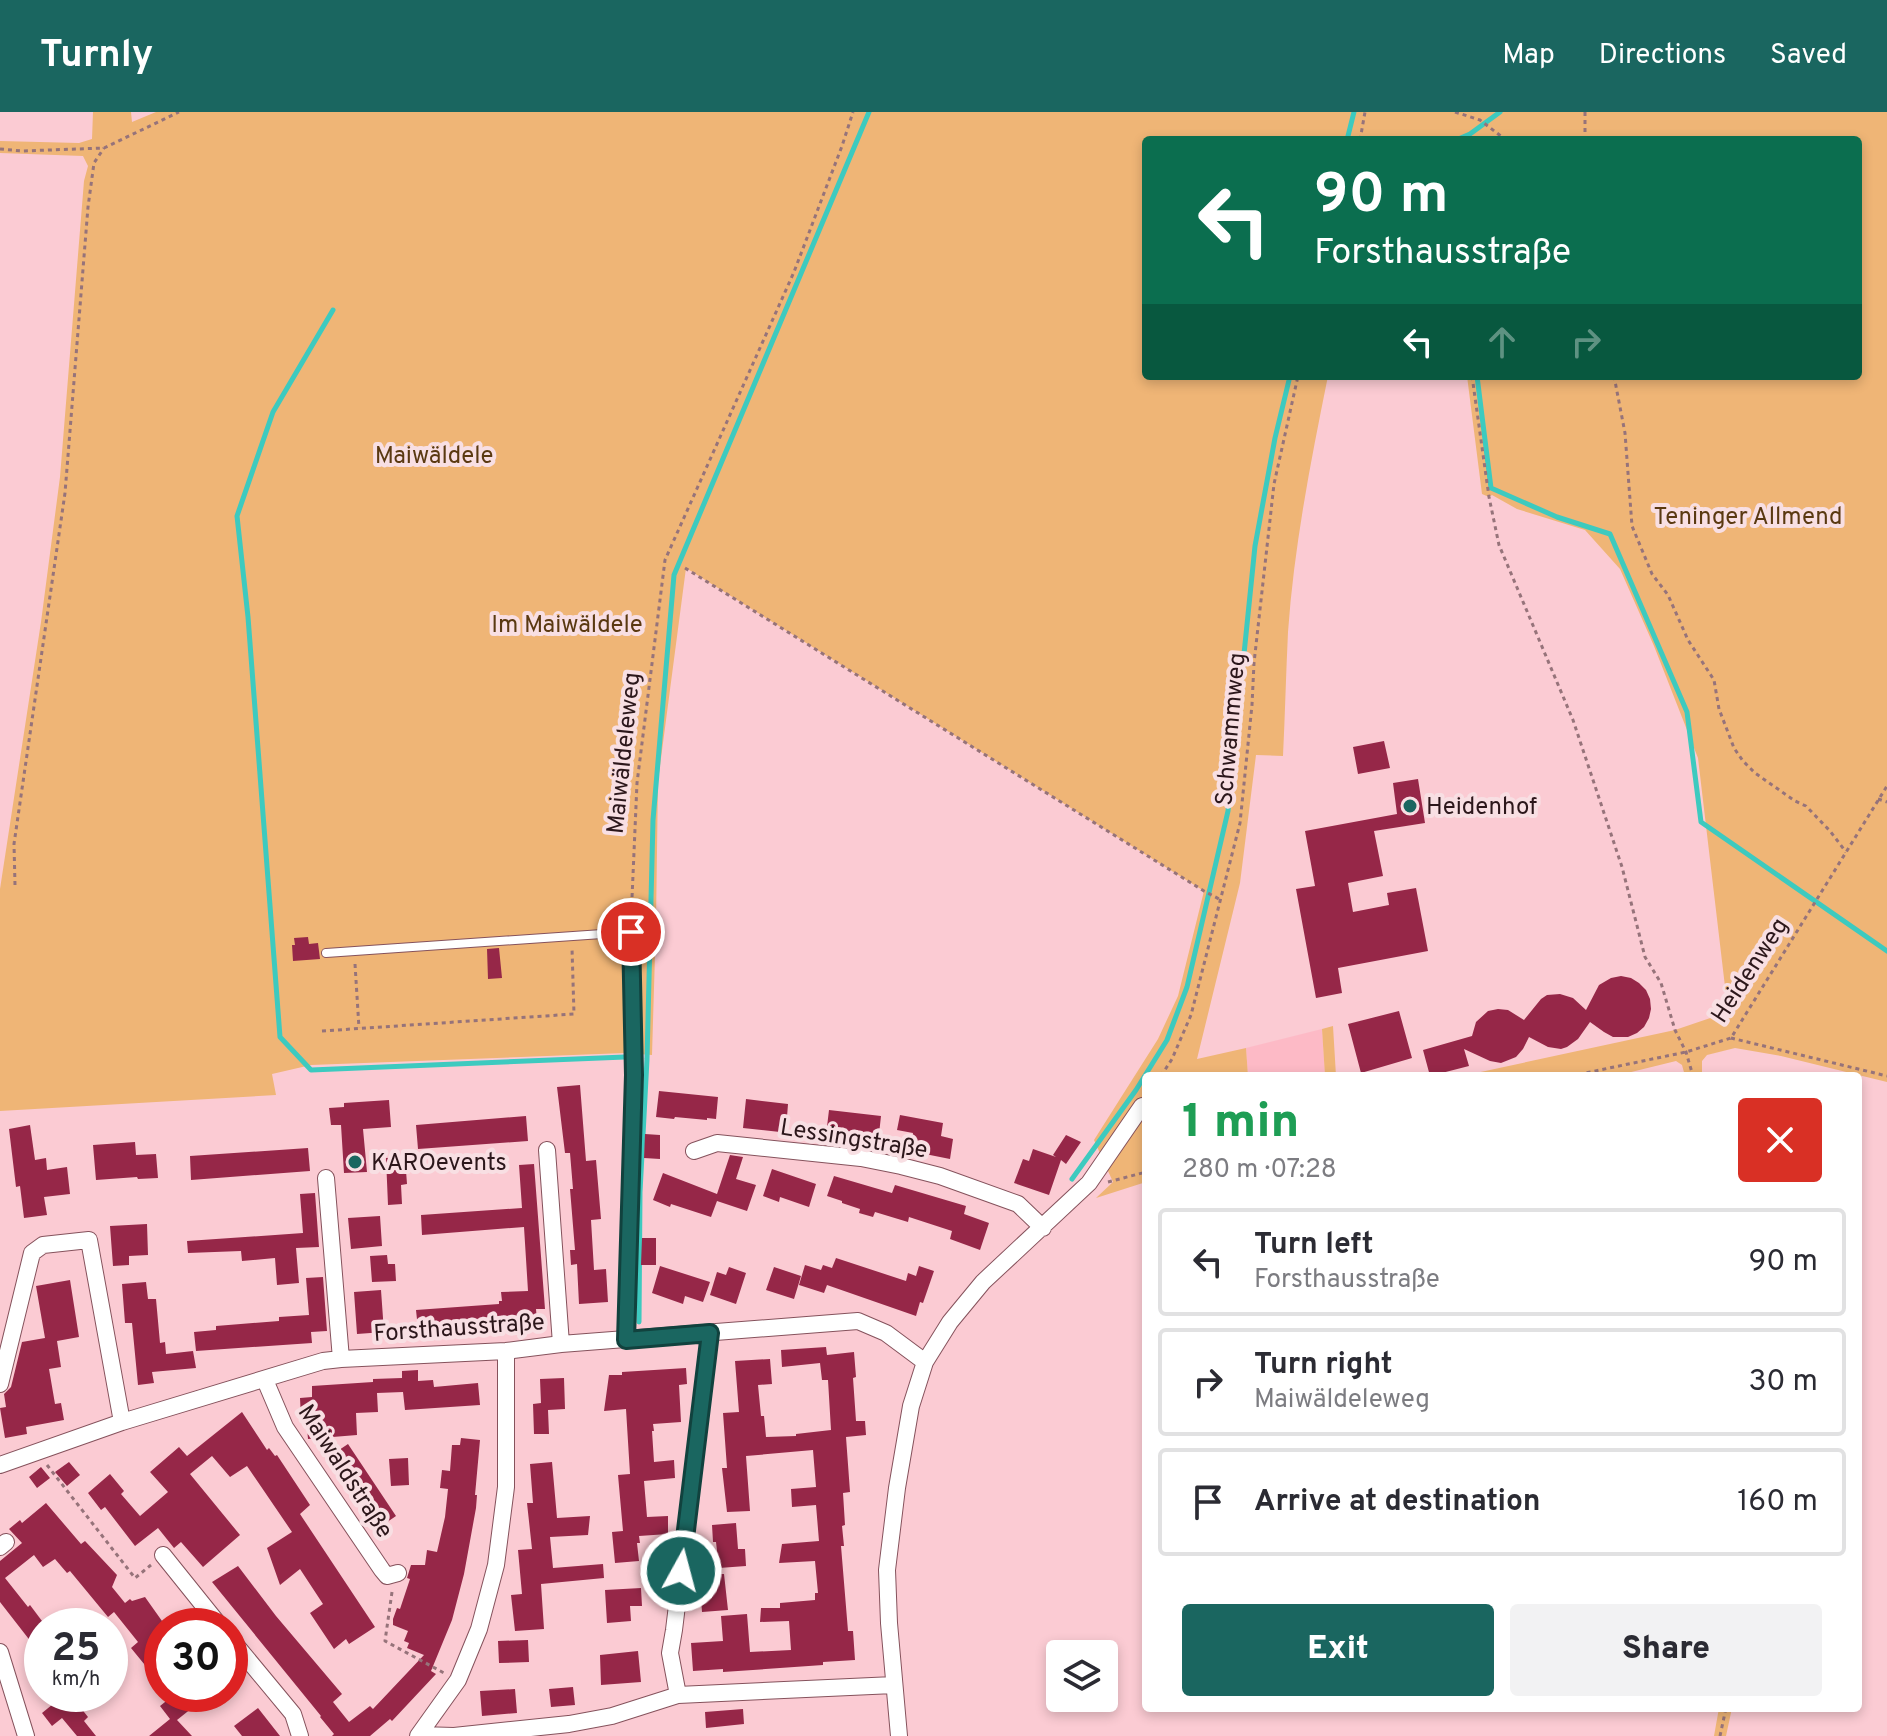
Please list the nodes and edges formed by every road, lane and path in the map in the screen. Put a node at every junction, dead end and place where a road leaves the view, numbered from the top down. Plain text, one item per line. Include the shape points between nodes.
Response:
1 (179, 112) edge
2 (853, 112) edge
3 (1365, 112) edge
4 (1455, 112) edge
5 (1585, 112) edge
6 (1361, 136) edge
7 (1501, 136) edge
8 (1585, 136) edge
9 (104, 148) junction
10 (0, 149) edge
11 (1297, 380) edge
12 (1473, 380) edge
13 (1615, 380) edge
14 (685, 568) dead end
15 (1887, 786) edge
16 (1878, 799) junction
17 (1887, 802) edge
18 (1846, 852) junction
19 (15, 885) dead end
20 (1218, 898) junction
21 (631, 932) junction
22 (571, 936) junction
23 (354, 951) junction
24 (326, 953) dead end
25 (359, 1028) junction
26 (322, 1031) dead end
27 (1731, 1038) junction
28 (1686, 1052) junction
29 (1164, 1072) edge
30 (1590, 1072) edge
31 (1692, 1072) edge
32 (1887, 1076) edge
33 (1142, 1106) dead end
34 (547, 1150) dead end
35 (694, 1151) dead end
36 (1142, 1173) edge
37 (326, 1178) dead end
38 (1113, 1182) dead end
39 (1043, 1228) junction
40 (710, 1333) junction
41 (626, 1340) junction
42 (561, 1344) junction
43 (506, 1351) junction
44 (341, 1359) junction
45 (925, 1362) junction
46 (265, 1380) junction
47 (0, 1384) edge
48 (122, 1422) junction
49 (38, 1453) junction
50 (0, 1465) edge
51 (163, 1555) joint
52 (393, 1574) joint
53 (206, 1608) edge
54 (0, 1652) edge
55 (248, 1660) edge
56 (458, 1680) junction
57 (894, 1685) junction
58 (678, 1695) junction
59 (1725, 1712) edge
60 (418, 1735) edge
61 (26, 1736) edge
62 (300, 1736) edge
63 (899, 1736) edge
64 (1720, 1736) edge

1 - 9 path
2 - 21 path, Maiwäldeleweg via 794,272 665,560 637,783
3 - 6 path
4 - 7 path via 1480,120
5 - 8 path
9 - 10 path
9 - 19 path via 94,163 88,207 65,493 14,844
11 - 20 path, Schwammweg via 1274,484 1240,823
12 - 28 path via 1499,545 1573,720 1622,867 1645,957 1661,983
13 - 18 path via 1632,526 1652,574 1714,680 1734,748 1755,773 1806,806
14 - 20 path
15 - 16 path, Heidenweg
16 - 17 path
16 - 18 path, Heidenweg
18 - 27 path, Heidenweg
20 - 29 path, Schwammweg via 1191,1015
21 - 22 lane
21 - 41 lane via 634,1075
22 - 23 lane
22 - 25 path via 574,1014
23 - 24 lane
23 - 25 path
25 - 26 path
27 - 28 path, Heidenweg
27 - 32 path
28 - 30 path, Heidenweg
28 - 31 path
33 - 39 street via 1089,1183
34 - 42 street
35 - 39 street, Lessingstraße via 717,1143 901,1166 1018,1204
36 - 38 path
37 - 44 street
39 - 45 street via 983,1282
40 - 41 street, Forsthausstraße
40 - 45 street, Forsthausstraße via 858,1321 886,1333
40 - 58 street via 670,1653
41 - 42 street, Forsthausstraße
42 - 43 street, Forsthausstraße
43 - 44 street, Forsthausstraße
43 - 56 street via 506,1487 496,1565
44 - 46 street, Forsthausstraße
45 - 57 street via 911,1406 887,1570
46 - 48 street, Forsthausstraße
46 - 52 street, Maiwaldstraße via 285,1427
47 - 48 street via 32,1253 43,1245 89,1240
48 - 49 street, Forsthausstraße
49 - 50 street, Forsthausstraße
49 - 51 path via 135,1578
51 - 53 street
52 - 56 path via 385,1641
54 - 61 street
55 - 62 street via 293,1714
56 - 60 street
57 - 58 street
57 - 63 street
58 - 60 street via 569,1724
59 - 64 path

